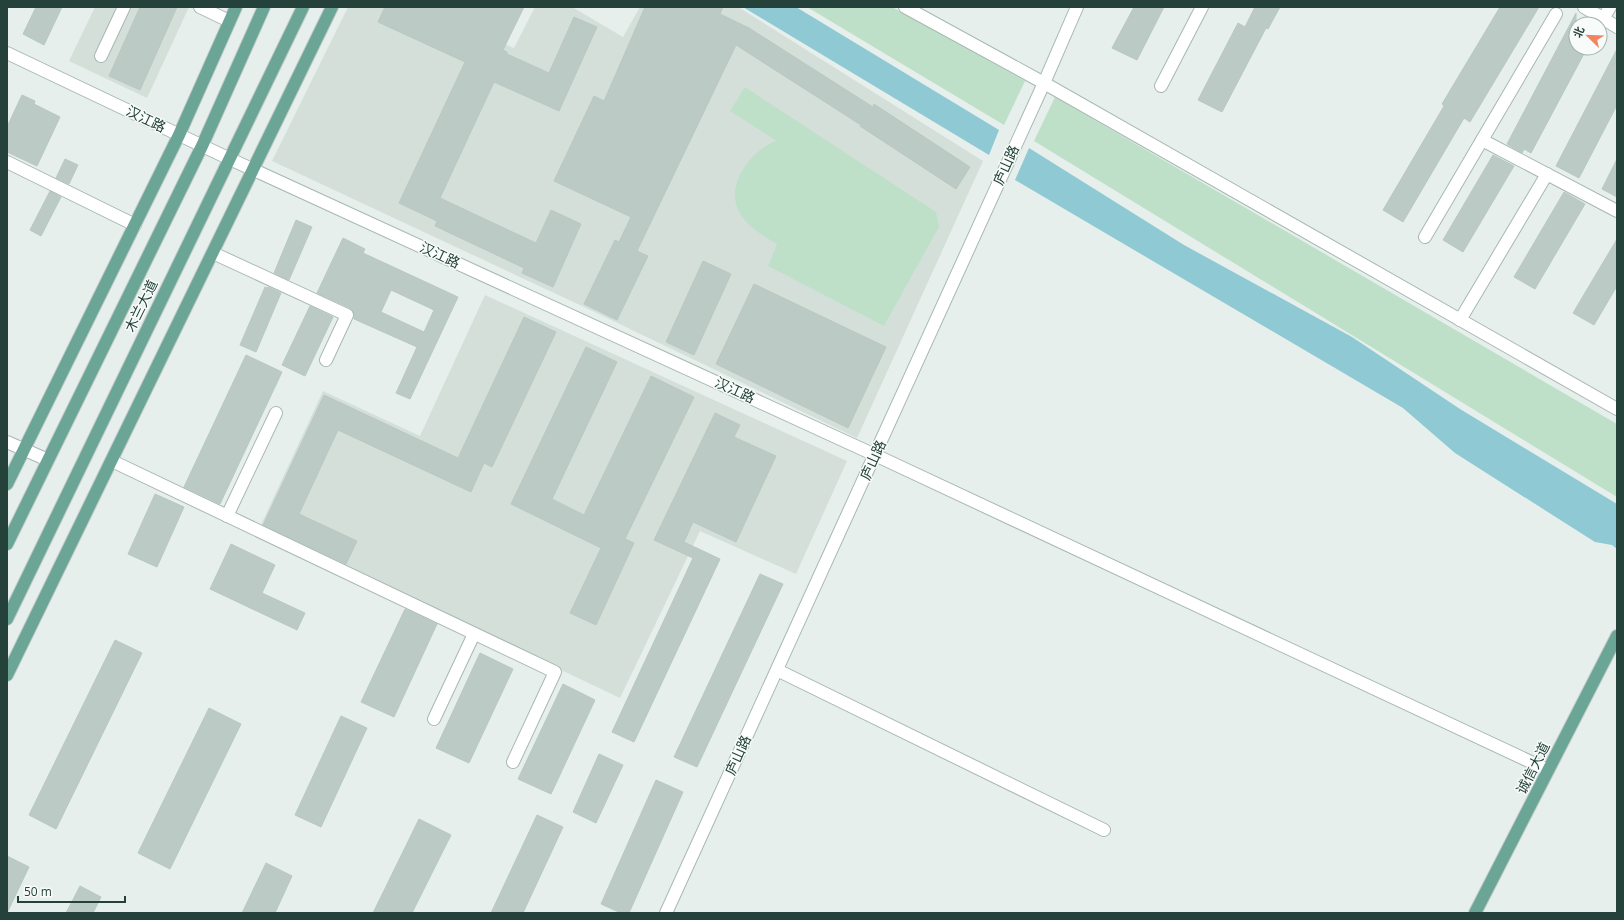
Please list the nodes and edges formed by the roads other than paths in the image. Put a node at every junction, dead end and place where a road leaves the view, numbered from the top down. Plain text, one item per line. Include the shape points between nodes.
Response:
1 (124, 7) edge
2 (200, 7) edge
3 (236, 7) edge
4 (264, 7) edge
5 (303, 7) edge
6 (332, 7) edge
7 (905, 7) edge
8 (1077, 7) edge
9 (1202, 7) edge
10 (1584, 7) edge
11 (1610, 7) edge
12 (1556, 14) dead end
13 (1598, 16) edge
14 (1605, 16) edge
15 (230, 21) junction
16 (1608, 22) edge
17 (1617, 27) edge
18 (7, 53) edge
19 (101, 56) dead end
20 (1044, 83) junction
21 (1161, 86) dead end
22 (179, 135) junction
23 (1482, 140) junction
24 (202, 146) junction
25 (230, 159) junction
26 (7, 162) edge
27 (254, 170) junction
28 (1547, 174) junction
29 (1617, 211) edge
30 (135, 226) junction
31 (1425, 237) dead end
32 (213, 253) junction
33 (1460, 320) junction
34 (326, 360) dead end
35 (1617, 409) edge
36 (276, 412) dead end
37 (7, 442) edge
38 (24, 449) junction
39 (875, 454) junction
40 (48, 460) junction
41 (112, 461) junction
42 (7, 484) edge
43 (227, 516) junction
44 (7, 544) edge
45 (7, 619) edge
46 (474, 634) junction
47 (1617, 636) edge
48 (777, 670) junction
49 (7, 676) edge
50 (434, 719) dead end
51 (513, 762) dead end
52 (1548, 770) junction
53 (1104, 830) dead end
54 (666, 913) edge
55 (1475, 913) edge

1 - 19 street
2 - 15 street
3 - 15 main road
4 - 24 main road, 木兰大道
5 - 25 main road, 木兰大道
6 - 27 main road
7 - 20 street
8 - 20 street, 庐山路
9 - 21 street
10 - 13 street
11 - 14 street
12 - 23 street
15 - 22 main road
16 - 17 street
18 - 22 street, 汉江路
20 - 33 street
20 - 39 street, 庐山路
22 - 24 street, 汉江路
22 - 30 main road
23 - 28 street
23 - 31 street
24 - 25 street, 汉江路
24 - 40 main road, 木兰大道
25 - 27 street, 汉江路
25 - 45 main road, 木兰大道
26 - 30 street
27 - 32 main road
27 - 39 street, 汉江路
28 - 29 street
28 - 33 street
30 - 38 main road
32 - 34 street via 348,315
32 - 41 main road
33 - 35 street
36 - 43 street
37 - 38 street
38 - 40 street
38 - 42 main road
39 - 48 street, 庐山路
39 - 52 street, 汉江路
40 - 44 main road, 木兰大道
41 - 43 street
41 - 49 main road
43 - 46 street
46 - 50 street
46 - 51 street via 555,672
47 - 52 main road, 诚信大道
48 - 53 street
48 - 54 street, 庐山路
52 - 55 main road, 诚信大道

